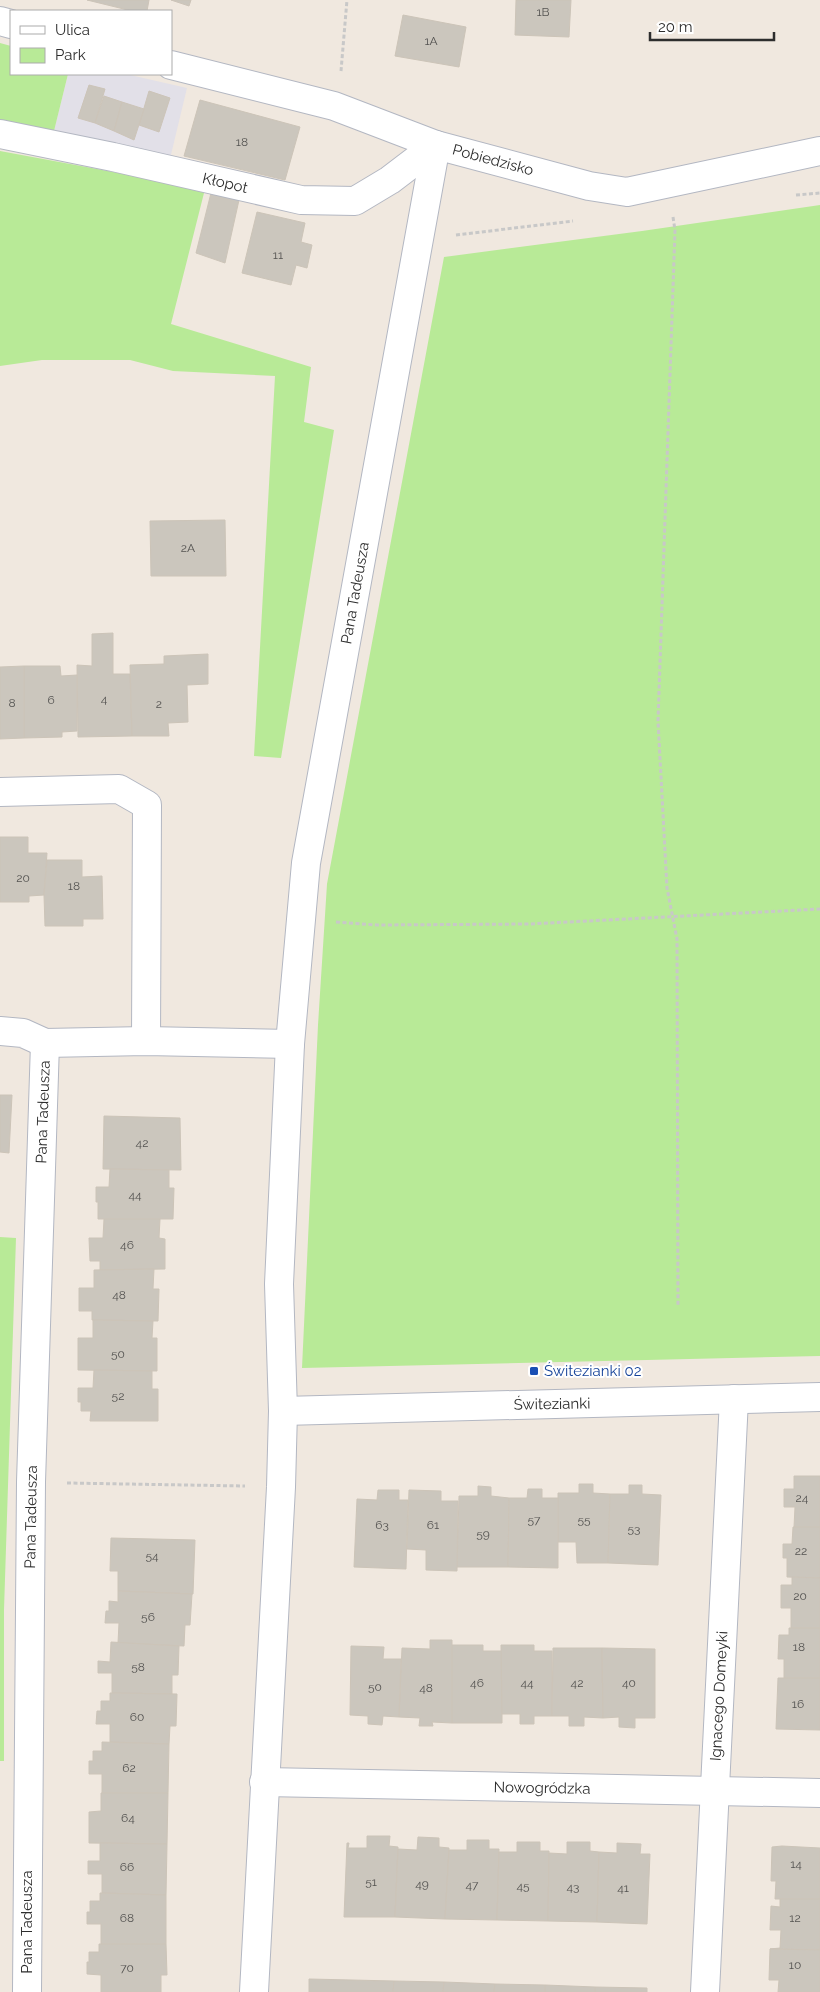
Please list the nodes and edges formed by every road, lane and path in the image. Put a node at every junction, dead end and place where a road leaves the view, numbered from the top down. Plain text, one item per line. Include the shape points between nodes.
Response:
1 (348, 0) edge
2 (172, 65) edge
3 (340, 74) dead end
4 (0, 134) edge
5 (436, 145) junction
6 (820, 151) edge
7 (675, 230) dead end
8 (0, 792) edge
9 (820, 909) edge
10 (673, 917) junction
11 (330, 921) dead end
12 (0, 1032) edge
13 (146, 1041) junction
14 (45, 1043) junction
15 (290, 1044) junction
16 (678, 1307) dead end
17 (820, 1397) edge
18 (734, 1400) junction
19 (283, 1411) junction
20 (31, 1482) junction
21 (281, 1487) junction
22 (264, 1782) junction
23 (715, 1792) junction
24 (820, 1794) edge
25 (26, 1992) edge
26 (254, 1992) edge
27 (705, 1992) edge

1 - 3 path
2 - 5 street, Pobiedzisko via 334,106
4 - 5 street, Kłopot via 301,200 355,201 390,180
5 - 6 street, Pobiedzisko via 589,186 627,192
5 - 15 street, Pana Tadeusza via 306,864
7 - 10 path via 658,721 667,888
8 - 13 street via 119,788 147,805
9 - 10 path
10 - 11 path via 519,924 377,925
10 - 16 path via 677,939
12 - 14 street, Pana Tadeusza via 23,1032
13 - 14 street, Pana Tadeusza
13 - 15 street, Pana Tadeusza
14 - 20 street, Pana Tadeusza
15 - 19 street, Pana Tadeusza via 279,1284
17 - 18 street, Świtezianki
18 - 19 street, Świtezianki
18 - 23 street, Ignacego Domeyki
19 - 21 street, Pana Tadeusza
20 - 21 path
20 - 25 street, Pana Tadeusza
21 - 22 street, Pana Tadeusza
22 - 23 street, Nowogródzka
22 - 26 street, Pana Tadeusza
23 - 24 street, Nowogródzka
23 - 27 street, Ignacego Domeyki

